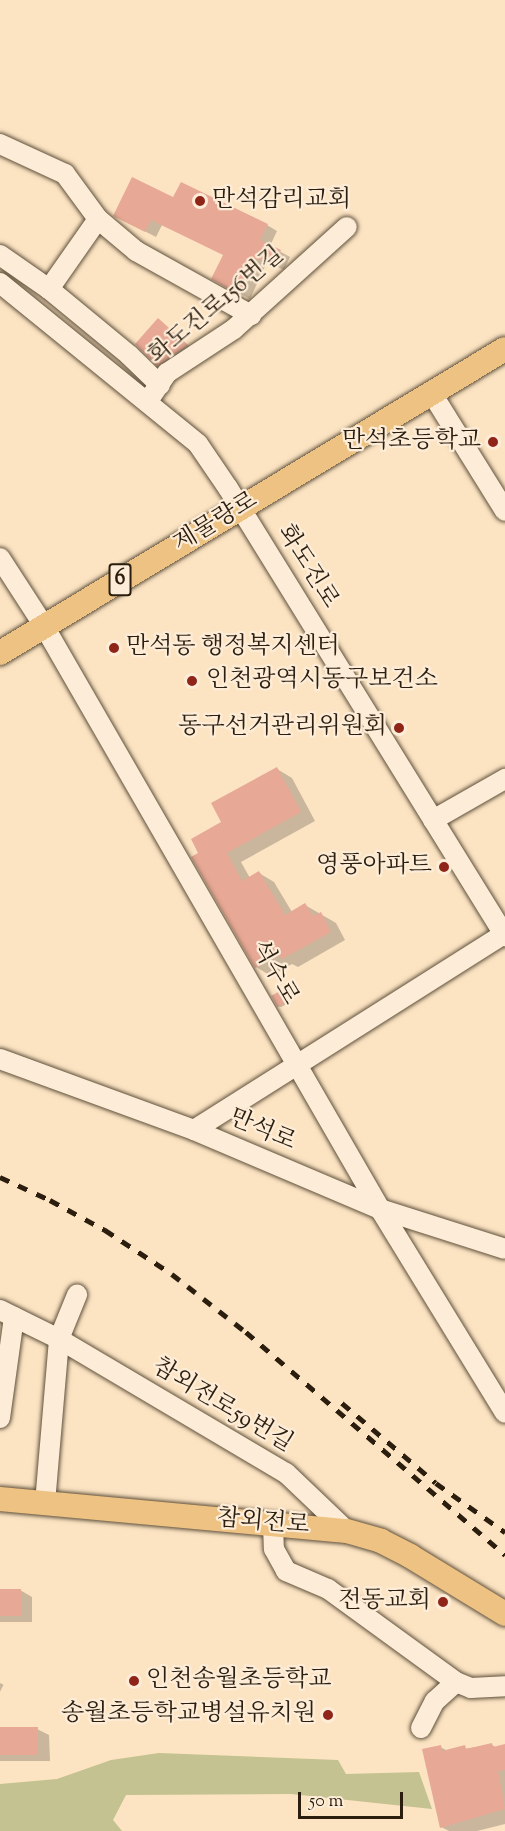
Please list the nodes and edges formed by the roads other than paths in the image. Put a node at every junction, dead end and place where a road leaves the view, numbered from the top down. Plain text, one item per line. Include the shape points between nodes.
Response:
1 (0, 144) edge
2 (98, 219) junction
3 (347, 227) dead end
4 (0, 255) edge
5 (0, 283) edge
6 (49, 289) junction
7 (251, 315) junction
8 (505, 349) edge
9 (160, 385) junction
10 (431, 392) junction
11 (148, 401) junction
12 (241, 508) junction
13 (505, 511) edge
14 (0, 558) edge
15 (44, 626) junction
16 (0, 653) edge
17 (505, 778) edge
18 (433, 820) junction
19 (504, 935) edge
20 (0, 1059) edge
21 (299, 1066) junction
22 (194, 1130) junction
23 (380, 1209) junction
24 (505, 1249) edge
25 (77, 1295) dead end
26 (7, 1313) edge
27 (59, 1339) junction
28 (505, 1413) edge
29 (0, 1418) edge
30 (0, 1499) edge
31 (45, 1503) junction
32 (273, 1524) junction
33 (347, 1531) junction
34 (505, 1614) edge
35 (456, 1682) junction
36 (505, 1686) edge
37 (421, 1728) dead end

1 - 2 street via 65,174
2 - 6 street
2 - 7 street via 136,251
3 - 7 street, 화도진로156번길
4 - 6 street
5 - 11 street, 화도진로
6 - 9 street
7 - 9 street, 화도진로156번길 via 167,373
8 - 10 main road, 제물량로 / 6
9 - 11 street, 화도진로156번길
10 - 12 main road, 제물량로 / 6
10 - 13 street
11 - 12 street, 화도진로 via 198,444
12 - 15 main road, 제물량로 / 6
12 - 18 street, 화도진로
14 - 15 street, 석수로
15 - 16 main road, 제물량로 / 6
15 - 21 street, 석수로
17 - 18 street
18 - 19 street, 화도진로
19 - 21 street
20 - 22 street, 만석로
21 - 22 street
21 - 23 street, 석수로
22 - 23 street, 만석로
23 - 24 street, 만석로
23 - 28 street, 석수로
25 - 27 street
26 - 27 street, 참외전로59번길
26 - 29 street
27 - 31 street
27 - 33 street, 참외전로59번길 via 286,1473
30 - 31 main road, 참외전로
31 - 32 main road, 참외전로
32 - 33 main road, 참외전로
32 - 35 street via 274,1549 285,1571 328,1589
33 - 34 main road, 참외전로 via 381,1541 410,1556
35 - 36 street via 471,1688
35 - 37 street via 435,1701

